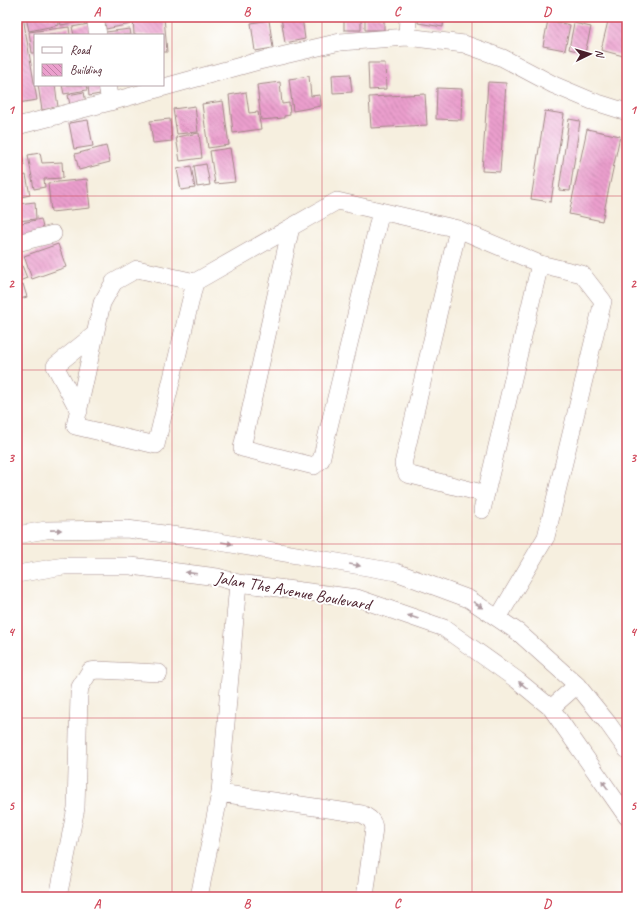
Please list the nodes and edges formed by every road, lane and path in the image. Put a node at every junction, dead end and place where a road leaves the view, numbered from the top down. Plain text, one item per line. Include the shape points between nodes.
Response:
1 (95, 17) edge
2 (408, 17) edge
3 (98, 34) edge
4 (407, 37) junction
5 (107, 86) edge
6 (110, 102) junction
7 (627, 112) edge
8 (17, 126) edge
9 (381, 211) junction
10 (291, 227) junction
11 (458, 229) junction
12 (53, 234) dead end
13 (17, 243) edge
14 (540, 264) junction
15 (195, 282) junction
16 (95, 334) junction
17 (78, 412) junction
18 (17, 535) edge
19 (17, 574) edge
20 (238, 583) junction
21 (498, 618) junction
22 (159, 673) dead end
23 (577, 685) junction
24 (551, 708) junction
25 (627, 750) edge
26 (220, 792) junction
27 (627, 817) edge
28 (58, 897) edge
29 (199, 897) edge
30 (365, 897) edge

1 - 3 street
2 - 4 street
4 - 6 street via 340,42 255,62
4 - 7 street via 464,44 503,58 579,96
5 - 6 street
6 - 8 street
9 - 10 street via 337,201
9 - 10 street via 321,460 314,466 242,448
9 - 11 street
10 - 15 street
11 - 14 street
11 - 14 street via 403,464 407,474 484,502
12 - 13 street
14 - 21 street via 582,274 603,301 546,536
15 - 16 street via 137,269 114,282 102,303
15 - 17 street via 156,445 75,426
16 - 17 street
16 - 17 street via 55,366
18 -> 21 street, Jalan The Avenue Boulevard via 46,530 127,529 396,572 469,599
20 -> 19 street, Jalan The Avenue Boulevard via 218,577 131,566 64,566
24 -> 20 street, Jalan The Avenue Boulevard via 517,680 444,628 356,598
20 - 26 street
21 - 23 street, Jalan The Avenue Boulevard via 518,632
22 - 28 street via 93,670 80,687 76,808
23 - 24 street
23 - 25 street, Jalan The Avenue Boulevard
27 -> 24 street, Jalan The Avenue Boulevard
26 - 29 street
26 - 30 street via 362,814 369,818 373,821 374,828

